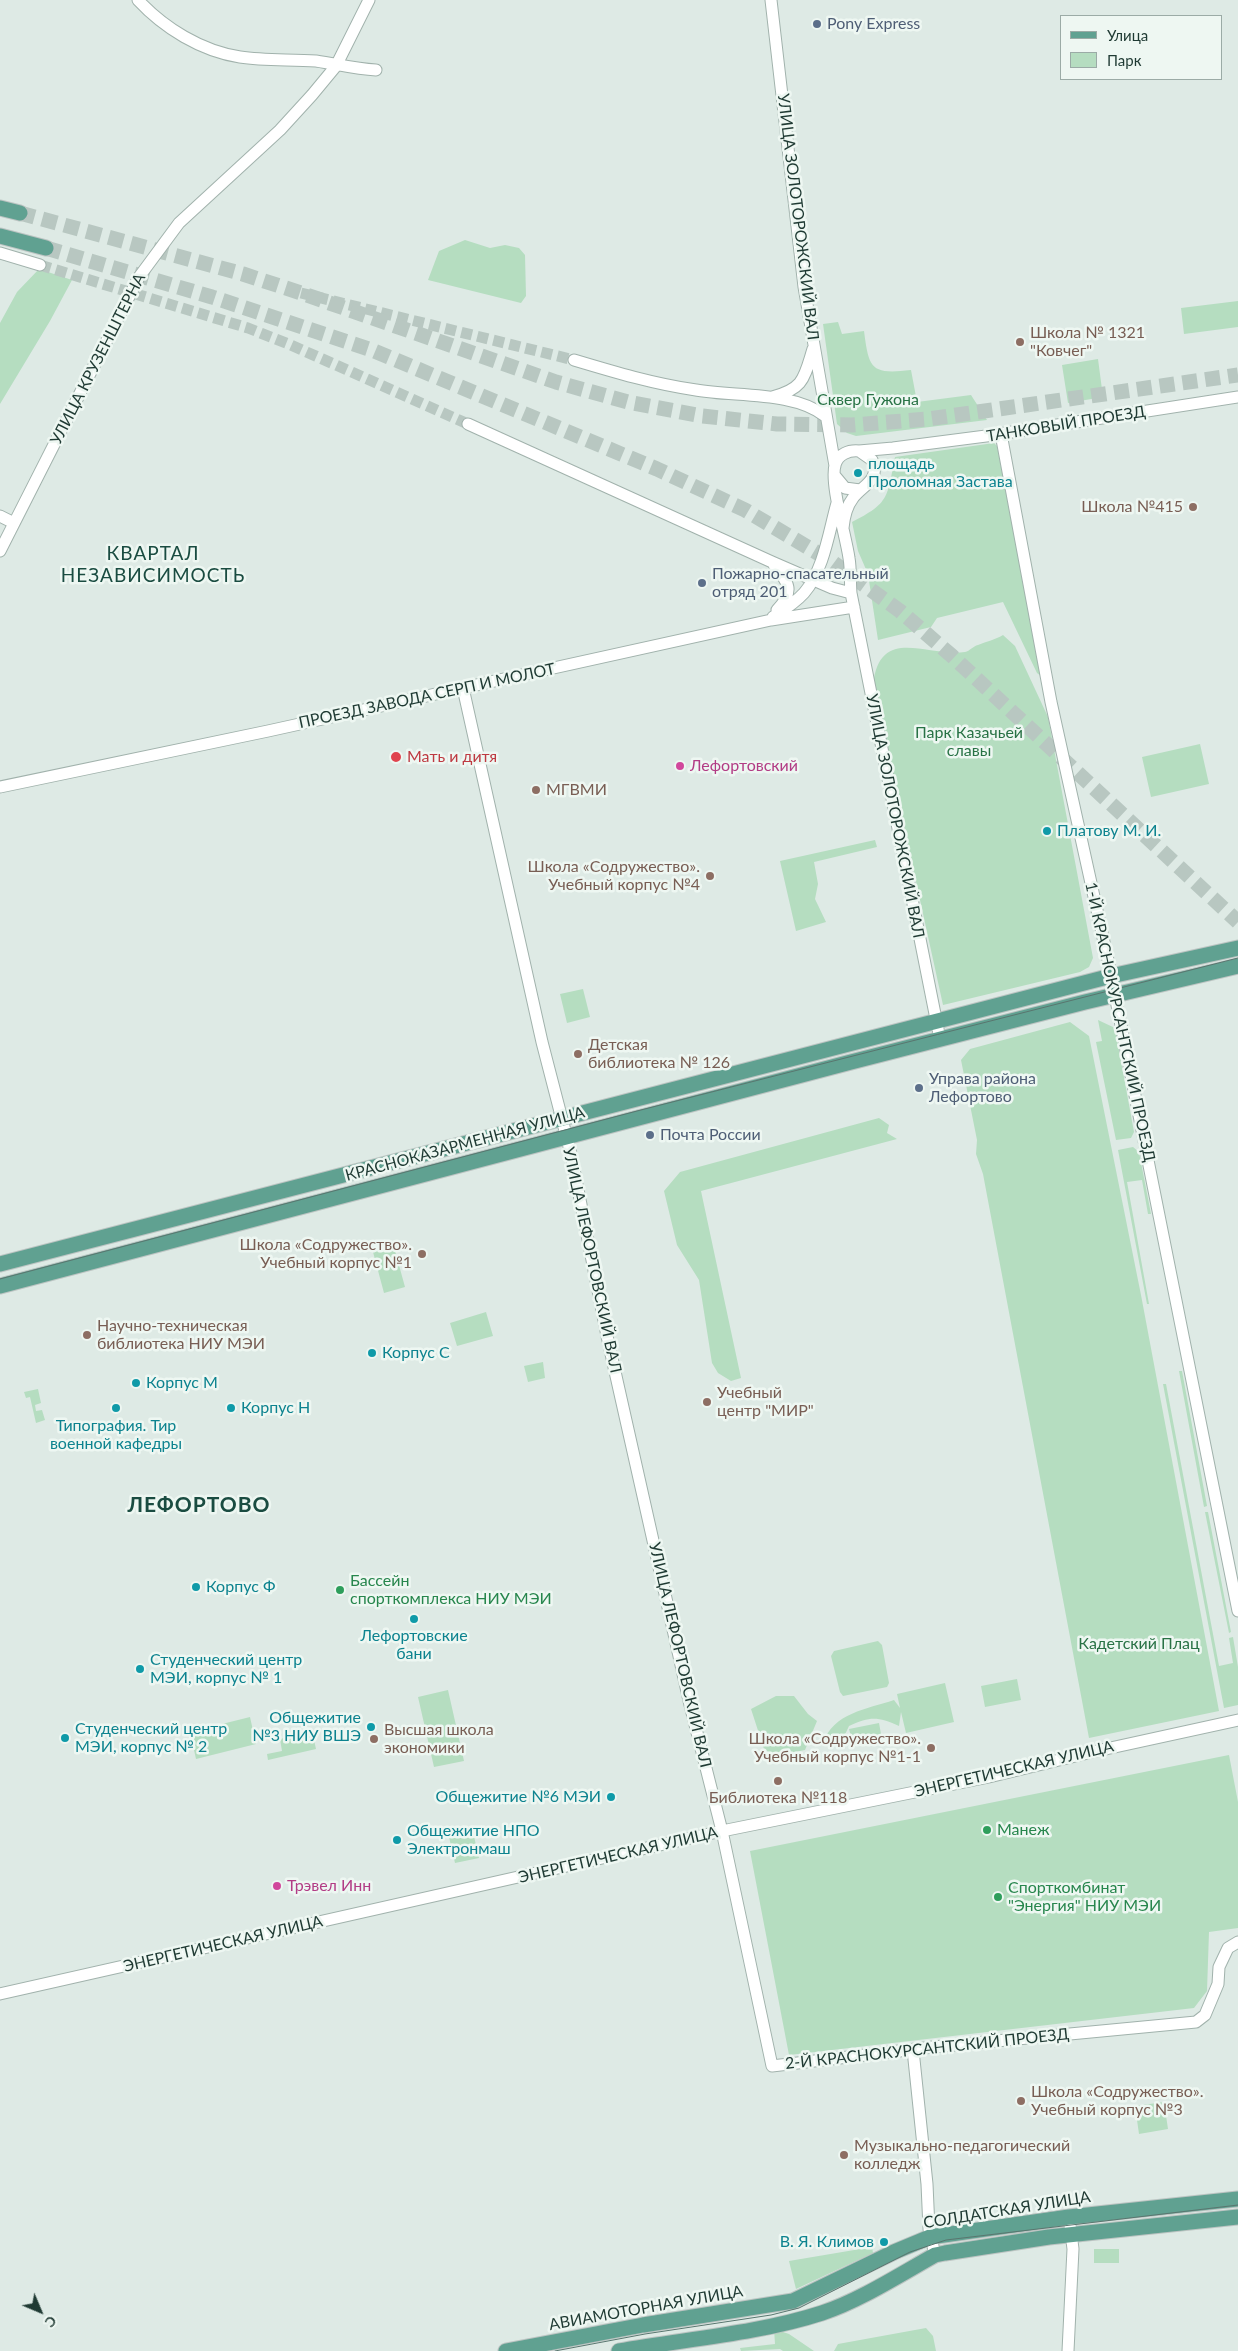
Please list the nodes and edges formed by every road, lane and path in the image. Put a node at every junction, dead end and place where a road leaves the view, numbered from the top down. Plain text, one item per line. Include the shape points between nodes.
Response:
1 (138, 0) edge
2 (369, 0) edge
3 (771, 0) edge
4 (336, 66) junction
5 (376, 70) dead end
6 (0, 208) edge
7 (20, 213) tunnel mouth
8 (0, 236) edge
9 (46, 248) tunnel mouth
10 (0, 253) edge
11 (40, 265) tunnel mouth
12 (814, 344) junction
13 (574, 360) tunnel mouth
14 (1238, 397) edge
15 (768, 398) junction
16 (825, 416) junction
17 (468, 424) tunnel mouth
18 (828, 433) junction
19 (1001, 434) junction
20 (893, 448) junction
21 (857, 450) junction
22 (875, 470) junction
23 (835, 471) junction
24 (860, 490) junction
25 (838, 500) junction
26 (0, 516) edge
27 (14, 523) junction
28 (843, 528) junction
29 (0, 551) edge
30 (772, 562) junction
31 (812, 579) junction
32 (851, 593) junction
33 (854, 607) junction
34 (767, 621) junction
35 (463, 688) junction
36 (0, 787) edge
37 (1238, 948) edge
38 (1238, 966) edge
39 (1111, 976) junction
40 (1115, 996) junction
41 (936, 1022) junction
42 (940, 1039) junction
43 (562, 1119) junction
44 (566, 1136) junction
45 (0, 1264) edge
46 (0, 1286) edge
47 (1238, 1611) edge
48 (1238, 1720) edge
49 (722, 1831) junction
50 (1238, 1942) edge
51 (0, 1994) edge
52 (913, 2050) junction
53 (1238, 2199) edge
54 (1069, 2217) junction
55 (1238, 2217) edge
56 (1071, 2235) junction
57 (930, 2237) junction
58 (935, 2255) junction
59 (793, 2301) joint
60 (634, 2327) junction
61 (638, 2349) edge
62 (506, 2351) edge
63 (619, 2351) edge
64 (1068, 2351) edge

1 - 4 street via 170,28 205,47 238,57
2 - 4 street, УЛИЦА КРУЗЕНШТЕРНА
3 - 12 street, УЛИЦА ЗОЛОТОРОЖСКИЙ ВАЛ via 795,213
4 - 5 street
4 - 27 street, УЛИЦА КРУЗЕНШТЕРНА via 280,130 179,223 139,277
6 - 7 main road
8 - 9 main road
10 - 11 street
12 - 15 street via 798,388
12 - 16 street, УЛИЦА ЗОЛОТОРОЖСКИЙ ВАЛ
13 - 15 street via 637,379 696,391
14 - 19 street, ТАНКОВЫЙ ПРОЕЗД
15 - 16 street via 812,407
16 - 18 street, УЛИЦА ЗОЛОТОРОЖСКИЙ ВАЛ
17 - 30 street
18 - 21 street via 840,445
18 - 23 street, УЛИЦА ЗОЛОТОРОЖСКИЙ ВАЛ
19 - 20 street, ТАНКОВЫЙ ПРОЕЗД
19 - 39 street, 1-Й КРАСНОКУРСАНТСКИЙ ПРОЕЗД via 1052,707
20 - 21 street, ТАНКОВЫЙ ПРОЕЗД
20 - 22 street via 881,458
21 - 22 street via 872,460
21 - 23 street via 844,453
22 - 24 street via 872,480
23 - 24 street via 845,488
23 - 25 street
24 - 28 street via 847,507
25 - 28 street
25 - 31 street
26 - 27 street
27 - 29 street, УЛИЦА КРУЗЕНШТЕРНА
28 - 32 street
30 - 31 street
30 - 34 street via 788,581 789,590
31 - 32 street
31 - 34 street via 805,592
32 - 33 street, УЛИЦА ЗОЛОТОРОЖСКИЙ ВАЛ
33 - 34 street, ПРОЕЗД ЗАВОДА СЕРП И МОЛОТ
33 - 41 street, УЛИЦА ЗОЛОТОРОЖСКИЙ ВАЛ
34 - 35 street, ПРОЕЗД ЗАВОДА СЕРП И МОЛОТ
35 - 36 street, ПРОЕЗД ЗАВОДА СЕРП И МОЛОТ
35 - 43 street, УЛИЦА ЛЕФОРТОВСКИЙ ВАЛ
37 - 39 main road
38 - 40 main road
39 - 40 street, 1-Й КРАСНОКУРСАНТСКИЙ ПРОЕЗД
39 - 41 main road, КРАСНОКАЗАРМЕННАЯ УЛИЦА
40 - 42 main road, КРАСНОКАЗАРМЕННАЯ УЛИЦА
40 - 47 street, 1-Й КРАСНОКУРСАНТСКИЙ ПРОЕЗД
41 - 42 street, УЛИЦА ЗОЛОТОРОЖСКИЙ ВАЛ
41 - 43 main road, КРАСНОКАЗАРМЕННАЯ УЛИЦА
42 - 44 main road, КРАСНОКАЗАРМЕННАЯ УЛИЦА
43 - 44 street, УЛИЦА ЛЕФОРТОВСКИЙ ВАЛ
43 - 45 main road, КРАСНОКАЗАРМЕННАЯ УЛИЦА
44 - 46 main road, КРАСНОКАЗАРМЕННАЯ УЛИЦА
44 - 49 street, УЛИЦА ЛЕФОРТОВСКИЙ ВАЛ via 611,1353
48 - 49 street, ЭНЕРГЕТИЧЕСКАЯ УЛИЦА via 980,1779
49 - 51 street, ЭНЕРГЕТИЧЕСКАЯ УЛИЦА
49 - 52 street, 2-Й КРАСНОКУРСАНТСКИЙ ПРОЕЗД via 772,2066
50 - 52 street, 2-Й КРАСНОКУРСАНТСКИЙ ПРОЕЗД via 1228,1948 1205,2015 1196,2022
52 - 57 street
53 - 54 main road, СОЛДАТСКАЯ УЛИЦА
54 - 56 street
54 - 57 main road, СОЛДАТСКАЯ УЛИЦА
55 - 56 main road, СОЛДАТСКАЯ УЛИЦА
56 - 58 main road, СОЛДАТСКАЯ УЛИЦА
56 - 64 street
57 - 58 street
57 - 59 main road, СОЛДАТСКАЯ УЛИЦА
58 - 61 main road, СОЛДАТСКАЯ УЛИЦА via 824,2313 766,2327
59 - 60 main road, АВИАМОТОРНАЯ УЛИЦА
60 - 61 street
60 - 62 main road, АВИАМОТОРНАЯ УЛИЦА
61 - 63 main road

